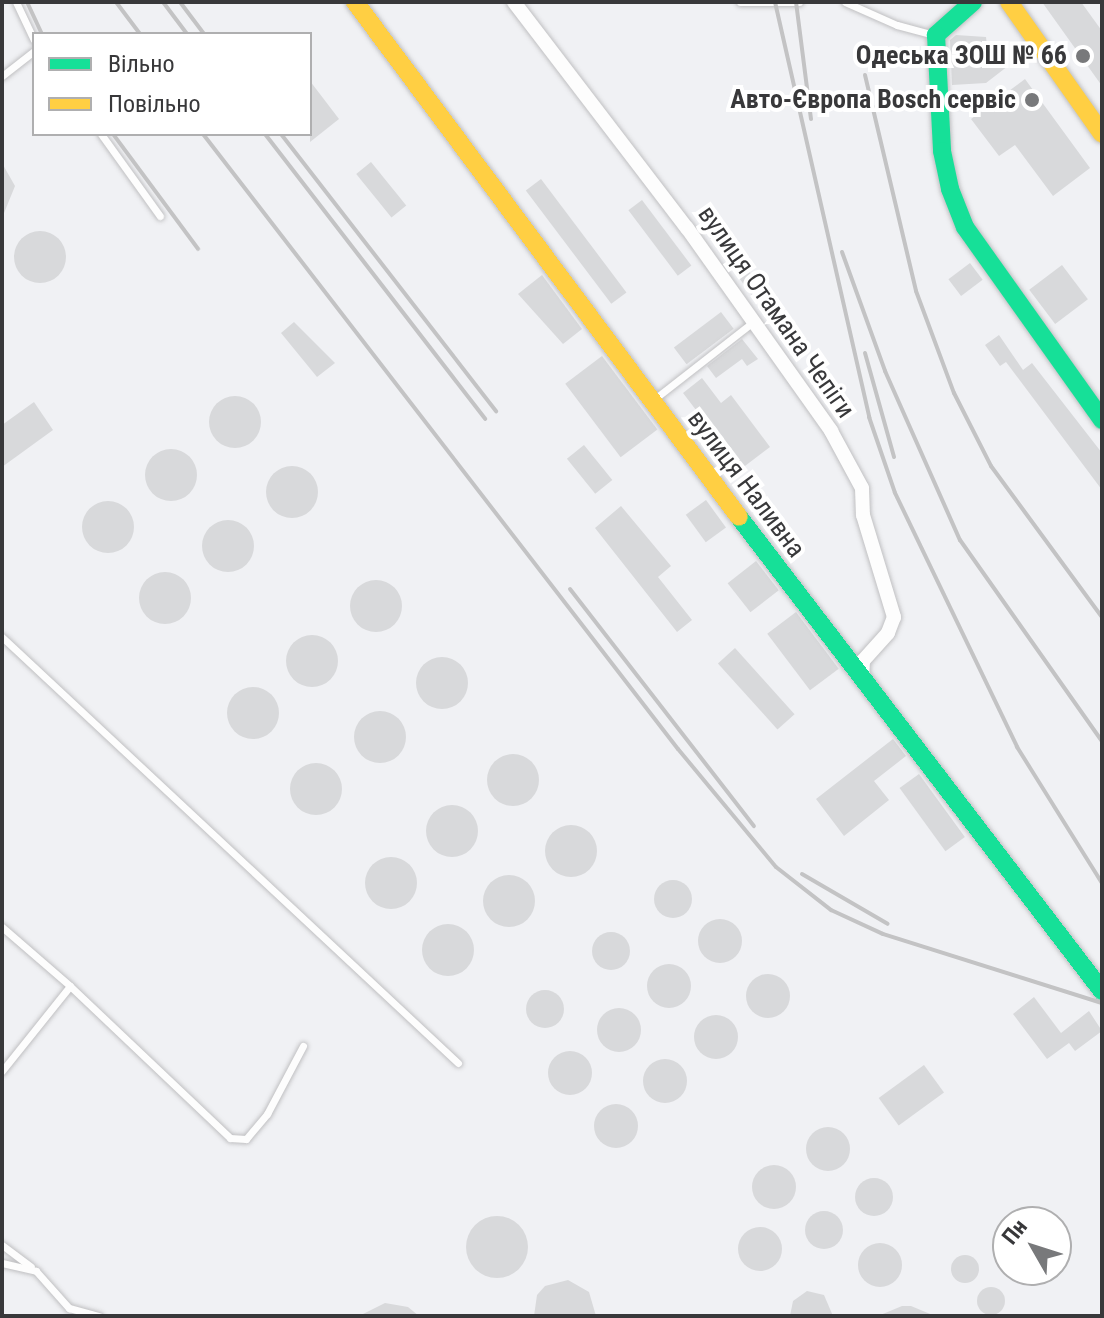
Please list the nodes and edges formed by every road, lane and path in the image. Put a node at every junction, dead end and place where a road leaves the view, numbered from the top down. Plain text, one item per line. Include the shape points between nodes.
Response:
1 (16, 2) edge
2 (355, 2) edge
3 (514, 2) edge
4 (740, 2) edge
5 (799, 2) edge
6 (845, 2) edge
7 (973, 2) edge
8 (1009, 2) edge
9 (936, 35) junction
10 (32, 36) edge
11 (32, 53) edge
12 (2, 76) edge
13 (1102, 134) edge
14 (102, 136) edge
15 (160, 216) dead end
16 (753, 322) junction
17 (651, 401) junction
18 (1102, 420) edge
19 (2, 637) edge
20 (863, 683) junction
21 (2, 927) edge
22 (70, 986) junction
23 (1102, 991) edge
24 (303, 1046) dead end
25 (458, 1063) dead end
26 (2, 1071) edge
27 (2, 1245) edge
28 (2, 1263) edge
29 (36, 1271) junction
30 (99, 1316) edge

1 - 10 lane
2 - 17 street, вулиця Наливна
3 - 16 street, вулиця Отамана Чепіги
4 - 5 lane
6 - 9 lane
7 - 9 street
8 - 13 street
9 - 18 street via 942,151 956,210
11 - 12 lane
14 - 15 lane
16 - 17 lane
16 - 20 street, вулиця Отамана Чепіги via 831,431 862,488 863,515 894,617 888,633 863,661
17 - 20 street, вулиця Наливна
19 - 25 lane
20 - 23 street, вулиця Наливна
21 - 22 lane
22 - 24 lane via 230,1138 246,1139 267,1114
22 - 26 lane
27 - 29 lane
28 - 29 lane
29 - 30 lane via 69,1308

